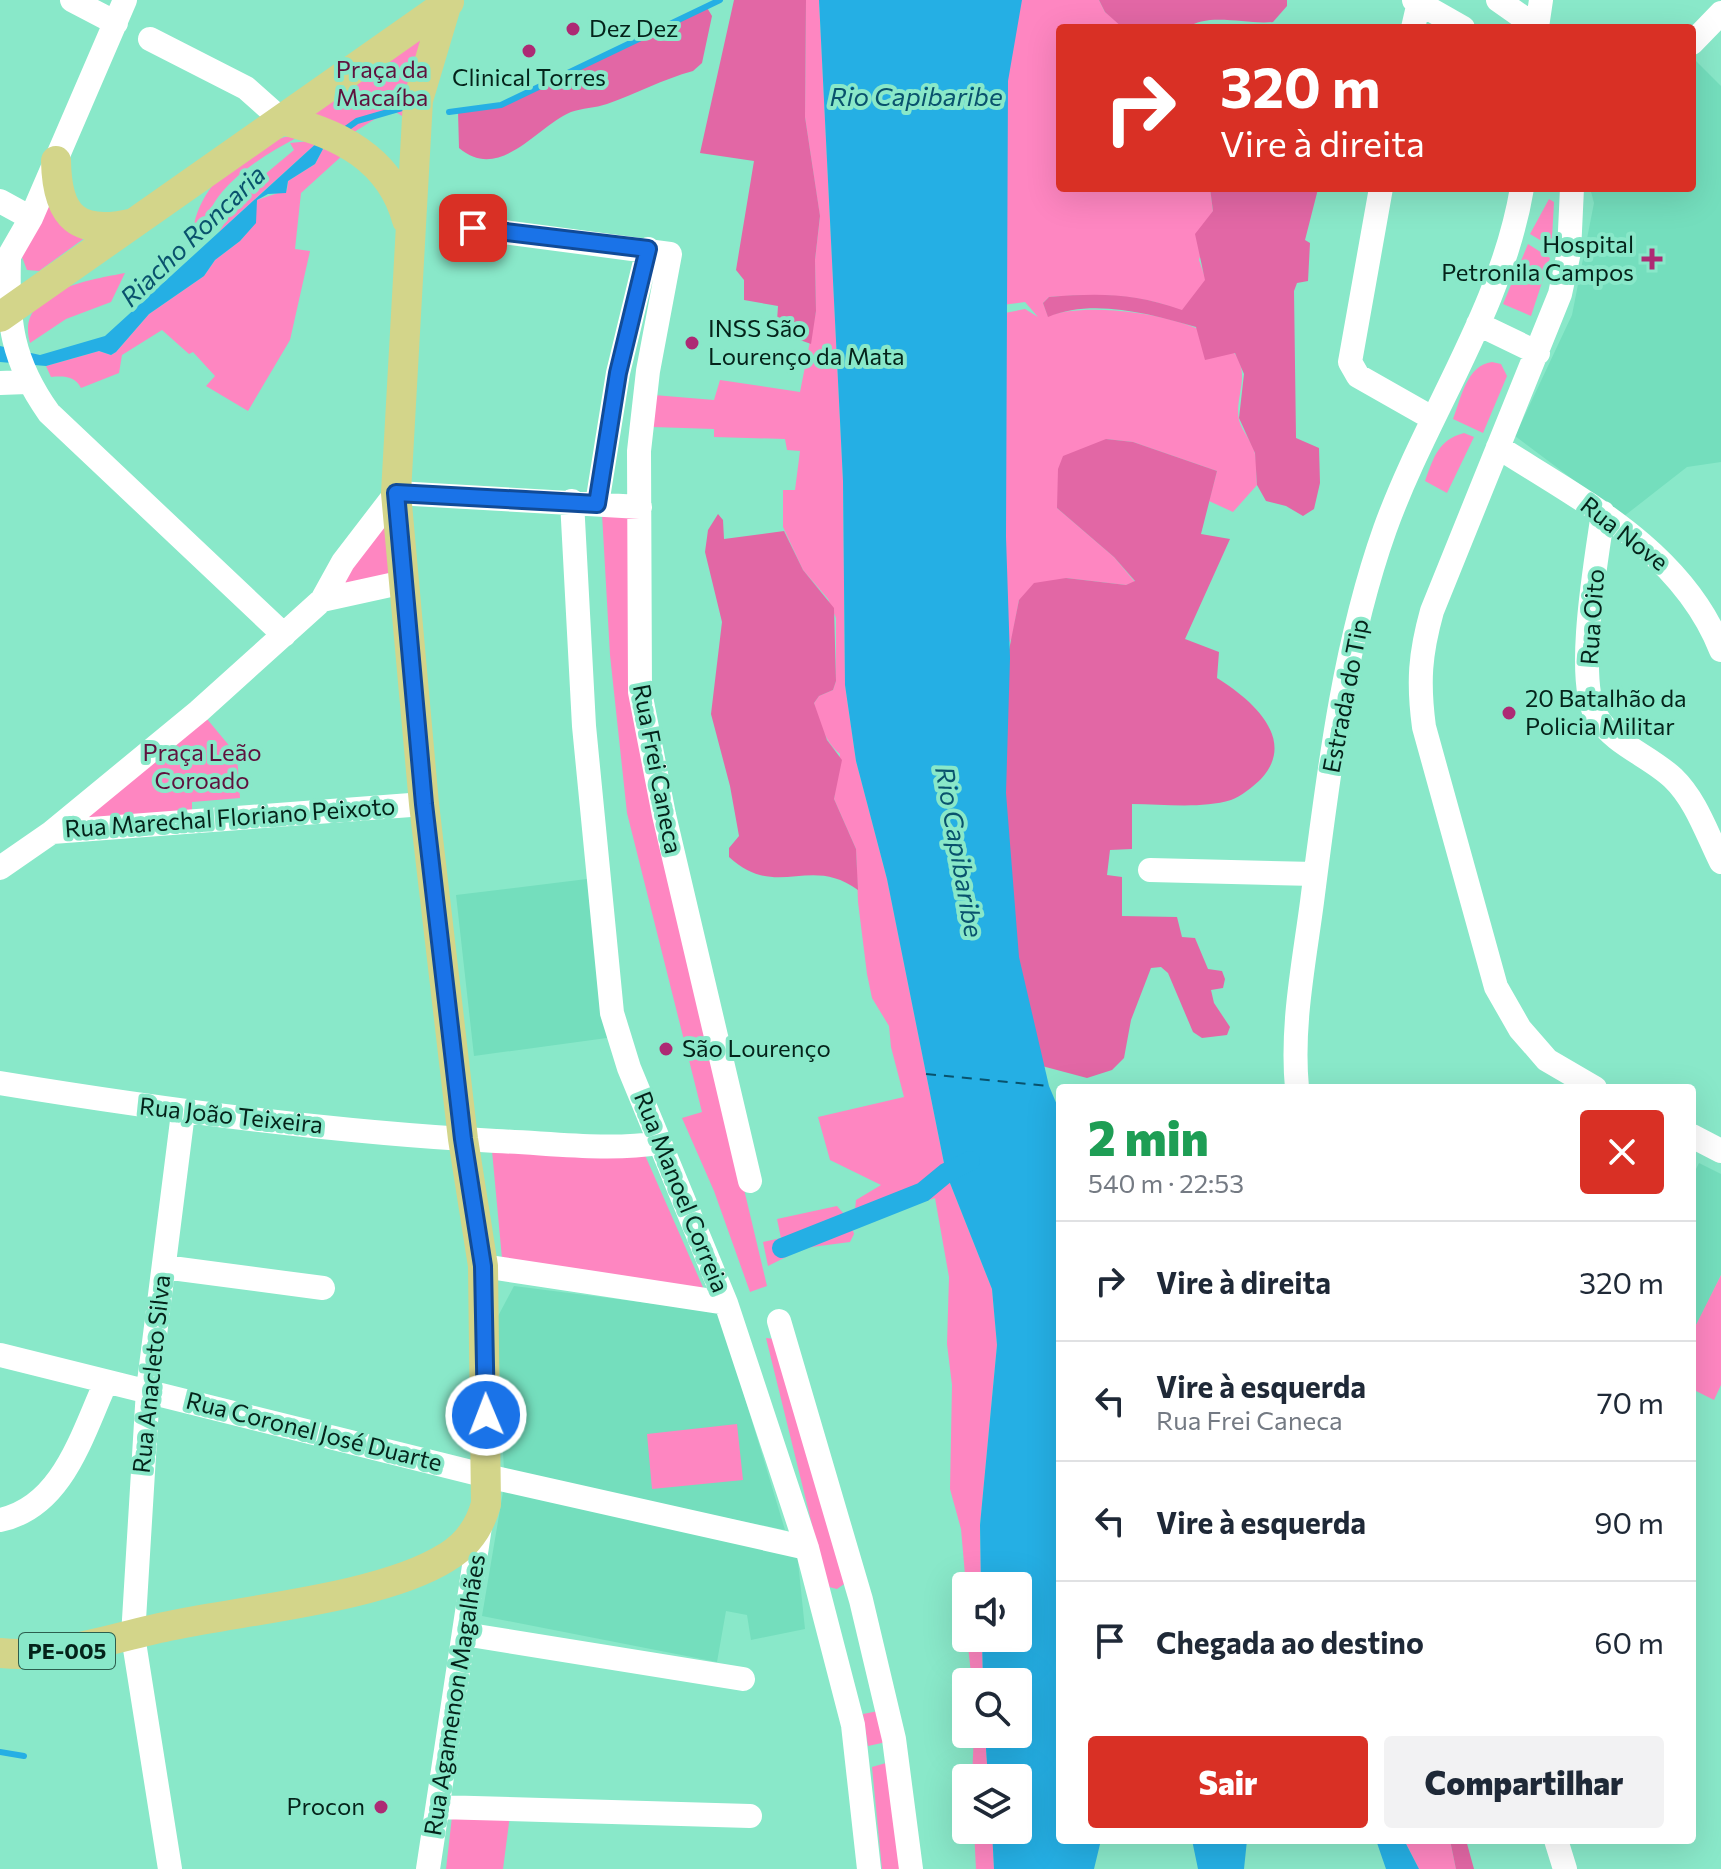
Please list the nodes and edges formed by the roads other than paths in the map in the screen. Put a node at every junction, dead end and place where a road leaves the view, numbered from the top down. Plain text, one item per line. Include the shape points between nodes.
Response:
1 (72, 0) edge
2 (125, 0) edge
3 (1498, 0) edge
4 (1541, 0) edge
5 (1416, 1) edge
6 (448, 3) edge
7 (1721, 13) edge
8 (116, 23) junction
9 (1413, 24) edge
10 (1456, 24) edge
11 (1534, 24) edge
12 (1538, 24) edge
13 (150, 39) dead end
14 (1696, 39) edge
15 (282, 120) junction
16 (56, 161) junction
17 (1380, 192) edge
18 (1521, 192) edge
19 (1572, 192) edge
20 (0, 201) edge
21 (31, 218) junction
22 (136, 222) junction
23 (473, 228) dead end
24 (411, 234) junction
25 (659, 252) junction
26 (5, 264) edge
27 (7, 322) edge
28 (1478, 324) junction
29 (1538, 353) junction
30 (25, 377) junction
31 (0, 383) edge
32 (1432, 418) junction
33 (1498, 447) junction
34 (396, 493) junction
35 (572, 501) junction
36 (597, 504) junction
37 (640, 507) junction
38 (1603, 513) junction
39 (404, 582) junction
40 (322, 600) junction
41 (284, 635) junction
42 (1721, 650) edge
43 (424, 804) junction
44 (52, 832) junction
45 (5, 856) edge
46 (1721, 862) edge
47 (1150, 870) dead end
48 (1315, 874) junction
49 (0, 1083) edge
50 (1297, 1084) edge
51 (1588, 1084) edge
52 (183, 1113) junction
53 (463, 1139) junction
54 (660, 1143) junction
55 (1696, 1143) edge
56 (1721, 1151) edge
57 (750, 1181) dead end
58 (483, 1266) junction
59 (164, 1267) junction
60 (323, 1288) dead end
61 (726, 1303) junction
62 (779, 1321) dead end
63 (0, 1355) edge
64 (106, 1382) junction
65 (148, 1390) junction
66 (487, 1476) junction
67 (0, 1520) edge
68 (481, 1520) junction
69 (807, 1548) junction
70 (464, 1634) junction
71 (133, 1636) junction
72 (0, 1653) edge
73 (743, 1679) dead end
74 (438, 1807) junction
75 (750, 1816) dead end
76 (1557, 1844) edge
77 (170, 1869) edge
78 (428, 1869) edge
79 (869, 1869) edge
80 (911, 1869) edge
81 (1565, 1869) edge

1 - 8 street
2 - 8 street
3 - 11 street
4 - 12 street
5 - 9 street
5 - 10 street
6 - 15 main road
6 - 24 main road via 418,100
7 - 14 street
8 - 16 street
13 - 15 street via 246,88
15 - 22 main road
15 - 24 main road via 315,128 385,172 400,197
16 - 21 street
16 - 22 main road via 61,202 84,226 108,229
17 - 32 street via 1350,362 1358,376
18 - 28 street, Estrada do Tip via 1511,236
19 - 29 street via 1569,252
20 - 21 street
21 - 26 street
22 - 27 main road
23 - 25 street
24 - 34 main road
25 - 36 street via 613,399
25 - 37 street, Rua Frei Caneca via 643,408
26 - 27 street
27 - 30 street
28 - 29 street
28 - 32 street, Estrada do Tip
29 - 33 street
30 - 31 street
30 - 41 street via 63,429
32 - 48 street, Estrada do Tip via 1385,529 1365,599
33 - 38 street, Rua Nove
33 - 51 street via 1420,653 1424,727 1496,987 1520,1029 1547,1060
34 - 35 street
34 - 39 main road
34 - 40 street via 343,562
35 - 36 street
35 - 54 street, Rua Manoel Correia via 584,726 612,1013
36 - 37 street
37 - 57 street, Rua Frei Caneca via 639,656 646,734
38 - 42 street, Rua Nove via 1677,576 1711,625
38 - 46 street, Rua Oito via 1588,663 1596,717 1673,778 1691,800
39 - 40 street
39 - 43 main road
40 - 41 street
41 - 44 street
43 - 44 street, Rua Marechal Floriano Peixoto
43 - 53 main road
44 - 45 street, Rua Marechal Floriano Peixoto
47 - 48 street
48 - 50 street, Estrada do Tip via 1297,1006
49 - 52 street, Rua João Teixeira
52 - 53 street, Rua João Teixeira
52 - 59 street, Rua Anacleto Silva
53 - 54 street, Rua João Teixeira via 632,1147
53 - 58 main road
54 - 61 street, Rua Manoel Correia
55 - 56 street
58 - 61 street
58 - 66 main road
59 - 60 street
59 - 65 street, Rua Anacleto Silva
61 - 69 street, Rua Manoel Correia
62 - 80 street via 861,1600 894,1739
63 - 64 street, Rua Coronel José Duarte
64 - 65 street, Rua Coronel José Duarte
64 - 67 street via 45,1499
65 - 66 street, Rua Coronel José Duarte
65 - 71 street, Rua Anacleto Silva
66 - 68 main road
66 - 69 street, Rua Coronel José Duarte
68 - 70 street, Rua Agamenon Magalhães
68 - 71 main road, PE-005 via 448,1556 414,1573
69 - 79 street, Rua Manoel Correia via 853,1725
70 - 73 street
70 - 74 street, Rua Agamenon Magalhães
71 - 72 main road, PE-005 via 69,1651
71 - 77 street, Rua Anacleto Silva
74 - 75 street
74 - 78 street, Rua Agamenon Magalhães
76 - 81 street

